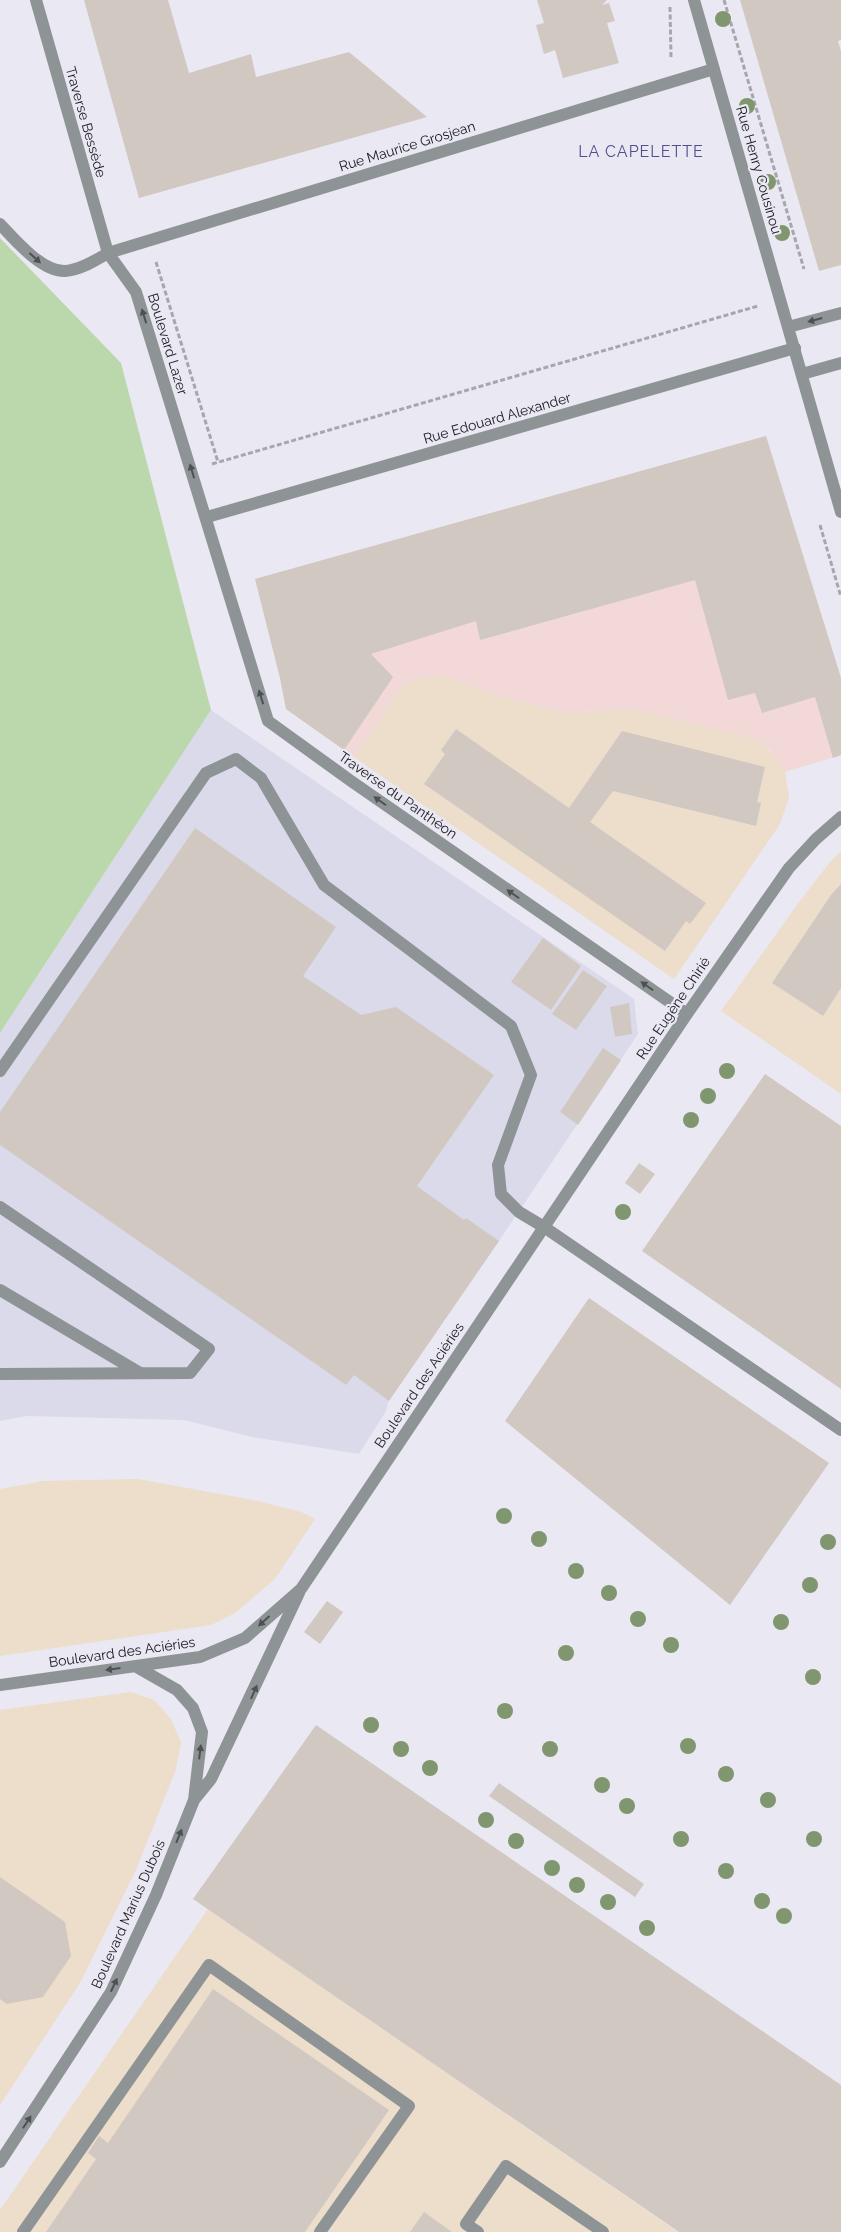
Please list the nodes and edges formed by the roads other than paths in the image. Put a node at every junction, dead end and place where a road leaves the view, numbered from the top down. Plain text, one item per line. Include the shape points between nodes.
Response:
1 (36, 0) edge
2 (694, 0) edge
3 (714, 69) junction
4 (0, 224) edge
5 (108, 253) junction
6 (841, 313) edge
7 (788, 327) junction
8 (795, 348) junction
9 (841, 363) edge
10 (802, 374) junction
11 (841, 512) edge
12 (206, 517) junction
13 (841, 817) edge
14 (687, 1014) junction
15 (0, 1072) edge
16 (0, 1207) edge
17 (544, 1227) junction
18 (0, 1290) edge
19 (0, 1374) edge
20 (141, 1374) junction
21 (841, 1430) edge
22 (301, 1589) junction
23 (135, 1666) junction
24 (0, 1685) edge
25 (194, 1800) junction
26 (0, 2162) edge
27 (23, 2232) edge
28 (320, 2232) edge
29 (478, 2232) edge
30 (603, 2232) edge

1 - 5 street, Traverse Bessède
2 - 3 street, Rue Henry Cousinou
3 - 5 street, Rue Maurice Grosjean
3 - 7 street, Rue Henry Cousinou
4 -> 5 street via 45,266 65,271
12 -> 5 street, Boulevard Lazer via 136,292
6 -> 7 street
7 - 8 street, Rue Henry Cousinou
8 - 10 street
8 - 12 street, Rue Edouard Alexander
9 - 10 street
10 - 11 street
14 -> 12 street, Traverse du Panthéon via 268,721
13 - 14 street, Rue Eugène Chirié via 789,868
14 - 17 street, Rue Eugène Chirié
15 - 17 street via 206,773 236,759 261,778 324,885 511,1026 532,1076 498,1165 501,1194 519,1212
16 - 20 street via 209,1349 190,1373
17 - 21 street
17 - 22 street, Boulevard des Aciéries
18 - 20 street
19 - 20 street
22 -> 23 street, Boulevard des Aciéries via 245,1638 200,1657
25 -> 22 street, Boulevard Marius Dubois via 211,1779
23 -> 24 street, Boulevard des Aciéries
25 -> 23 street, Boulevard Marius Dubois via 202,1732 192,1708 177,1690
26 -> 25 street, Boulevard Marius Dubois via 111,1992 156,1895
27 - 28 street via 209,1965 409,2106
29 - 30 street via 466,2224 506,2166

